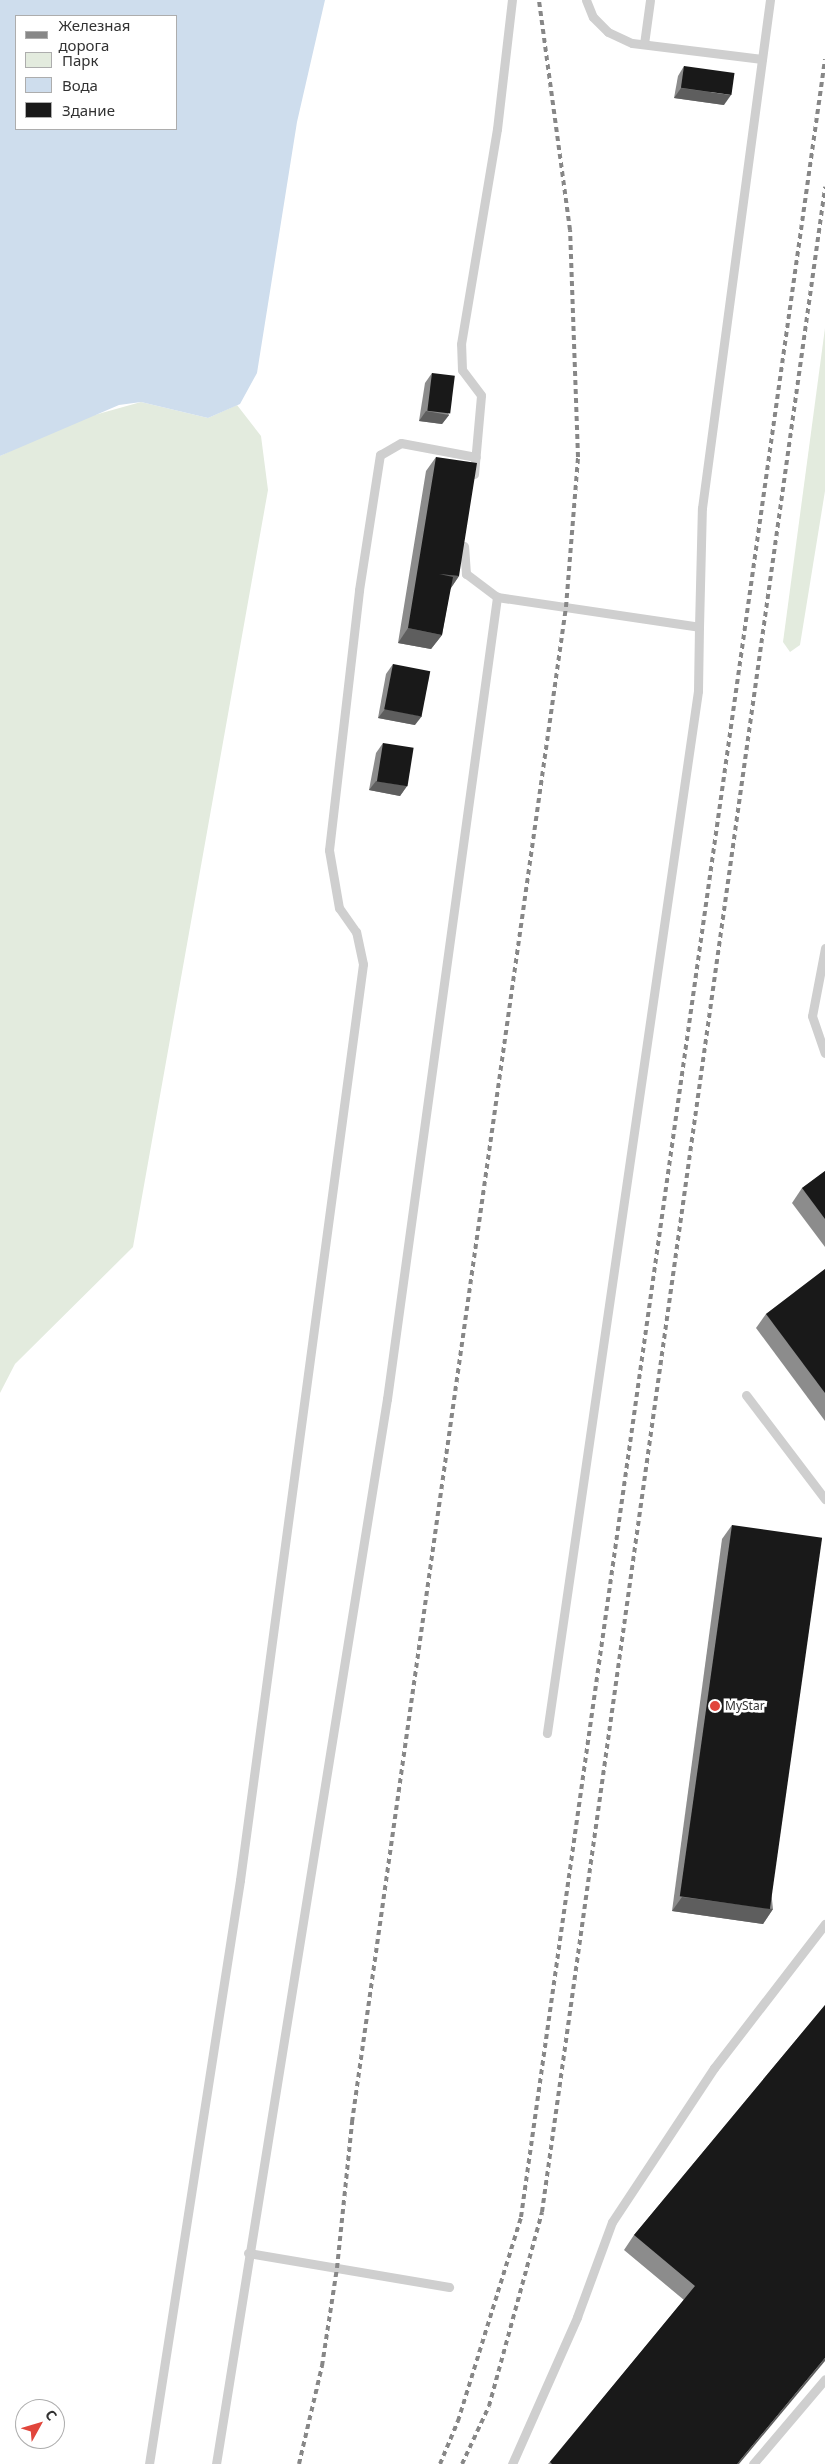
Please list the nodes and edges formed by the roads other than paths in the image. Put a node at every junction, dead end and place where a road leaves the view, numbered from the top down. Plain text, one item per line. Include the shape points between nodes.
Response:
1 (512, 0) edge
2 (586, 0) edge
3 (650, 0) edge
4 (770, 0) edge
5 (644, 44) junction
6 (762, 58) junction
7 (476, 457) junction
8 (472, 484) edge
9 (465, 538) edge
10 (497, 597) junction
11 (699, 627) junction
12 (825, 948) edge
13 (825, 1052) edge
14 (746, 1395) dead end
15 (825, 1499) edge
16 (547, 1733) dead end
17 (825, 1924) edge
18 (248, 2253) junction
19 (449, 2287) dead end
20 (825, 2379) edge
21 (149, 2464) edge
22 (216, 2464) edge
23 (512, 2464) edge
24 (753, 2464) edge

1 - 7 lane via 497,129 461,344 462,370 481,395
2 - 5 lane via 593,17 608,32
3 - 5 lane
4 - 6 lane
5 - 6 lane
6 - 11 lane via 702,508
7 - 8 lane
7 - 21 lane via 401,443 380,455 359,590 329,850 339,908 356,932 364,964 240,1880
9 - 10 lane via 466,574
10 - 11 lane
10 - 18 lane via 387,1399
11 - 16 lane via 698,691
12 - 13 lane via 812,1016
14 - 15 lane
17 - 23 lane via 714,2068 612,2222 577,2317
18 - 19 lane
18 - 22 lane
20 - 24 lane

